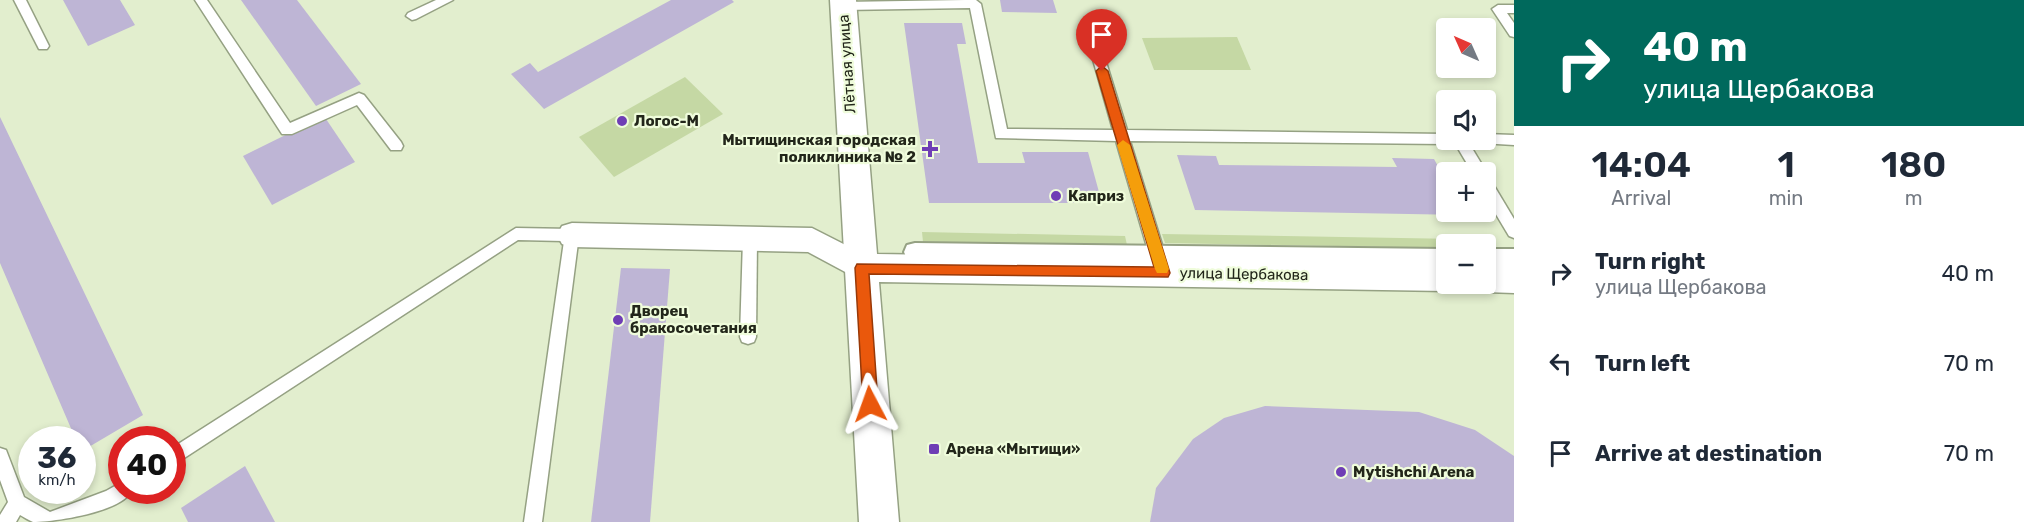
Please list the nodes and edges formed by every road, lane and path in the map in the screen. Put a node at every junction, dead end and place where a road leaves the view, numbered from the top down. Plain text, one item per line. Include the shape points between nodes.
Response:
1 (20, 0) edge
2 (201, 0) edge
3 (447, 0) edge
4 (843, 3) edge
5 (1514, 9) edge
6 (412, 16) dead end
7 (1514, 33) edge
8 (43, 46) dead end
9 (1096, 49) dead end
10 (1120, 135) junction
11 (1436, 139) edge
12 (1496, 140) edge
13 (1514, 140) edge
14 (396, 146) dead end
15 (1496, 202) edge
16 (1514, 232) edge
17 (572, 235) junction
18 (750, 238) junction
19 (915, 252) dead end
20 (1436, 258) edge
21 (1496, 259) edge
22 (1514, 259) edge
23 (1160, 264) junction
24 (862, 268) junction
25 (1436, 278) edge
26 (1496, 278) edge
27 (1514, 279) edge
28 (748, 337) dead end
29 (186, 449) edge
30 (0, 456) edge
31 (108, 499) edge
32 (17, 503) junction
33 (6, 522) edge
34 (533, 522) edge
35 (879, 522) edge

1 - 8 lane
2 - 14 lane via 287,130 359,98
3 - 6 lane
4 - 10 lane via 975,4 1001,134
4 - 24 street, Лётная улица
5 - 7 lane via 1498,9
9 - 10 lane
10 - 11 lane
10 - 23 lane
12 - 13 lane
15 - 16 lane
17 - 18 street
17 - 29 lane via 516,234
17 - 34 lane
18 - 24 street via 812,240
18 - 28 lane
19 - 23 street
20 - 23 street
21 - 22 street
23 - 24 street, улица Щербакова
23 - 25 street, улица Щербакова
24 - 35 street, Лётная улица
26 - 27 street
30 - 32 lane
31 - 32 lane via 49,521
32 - 33 lane

